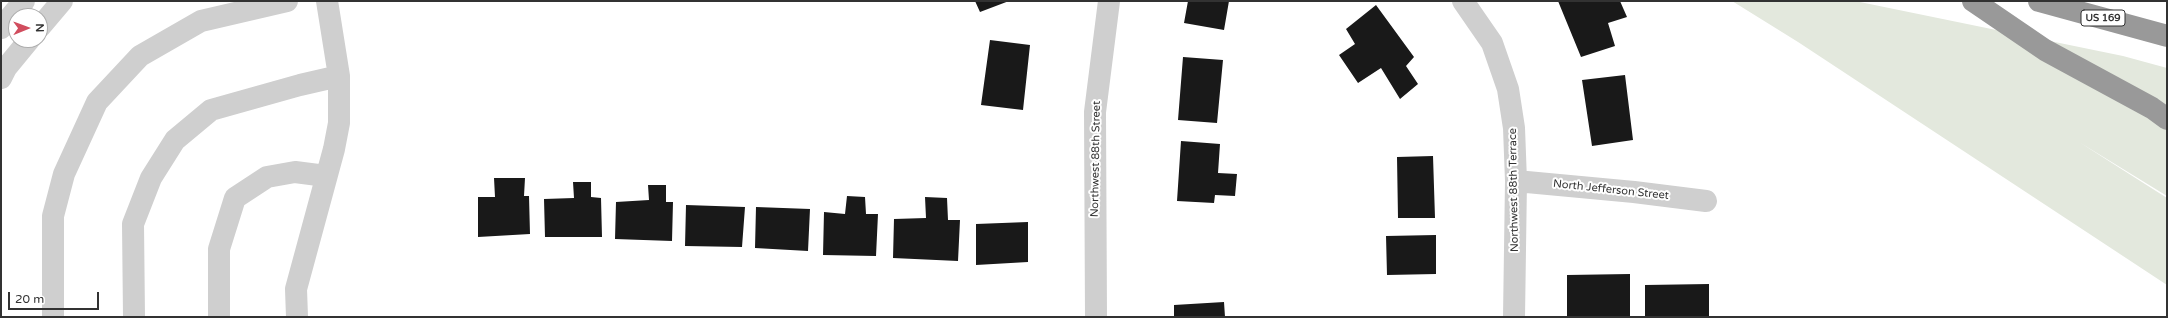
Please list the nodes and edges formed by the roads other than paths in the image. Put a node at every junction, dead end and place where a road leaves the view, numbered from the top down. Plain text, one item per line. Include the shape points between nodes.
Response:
1 (24, 1) edge
2 (62, 1) edge
3 (287, 1) edge
4 (327, 1) edge
5 (1109, 1) edge
6 (1463, 1) edge
7 (1973, 1) edge
8 (2039, 1) edge
9 (48, 18) edge
10 (1, 28) edge
11 (2167, 36) edge
12 (22, 48) edge
13 (339, 76) junction
14 (1, 78) edge
15 (2167, 119) edge
16 (326, 176) junction
17 (1516, 181) junction
18 (1706, 201) dead end
19 (53, 317) edge
20 (134, 317) edge
21 (219, 317) edge
22 (297, 317) edge
23 (1096, 317) edge
24 (1514, 317) edge

1 - 10 street
2 - 9 street
3 - 19 street via 201,21 140,56 97,102 64,174 53,216
4 - 13 street
5 - 23 street, Northwest 88th Street via 1095,112
6 - 17 street, Northwest 88th Terrace via 1492,43 1508,90 1514,128
7 - 15 highway via 2045,50 2152,108
8 - 11 highway, US 169
12 - 14 street
13 - 16 street via 339,123
13 - 20 street via 211,110 175,140 151,178 133,224
16 - 21 street via 295,172 267,177 234,198 219,249
16 - 22 street via 296,289
17 - 18 street, North Jefferson Street
17 - 24 street, Northwest 88th Terrace

